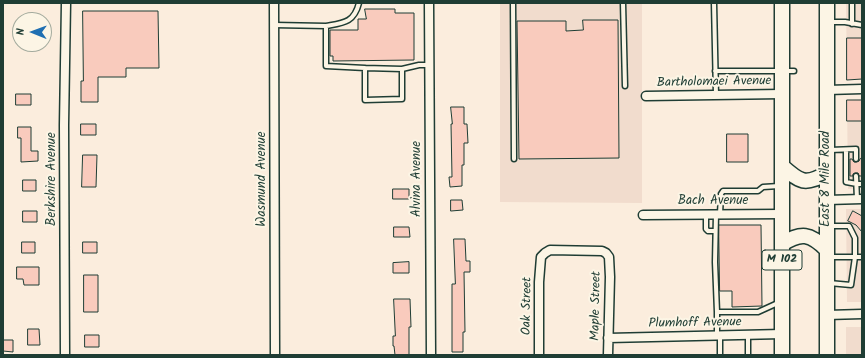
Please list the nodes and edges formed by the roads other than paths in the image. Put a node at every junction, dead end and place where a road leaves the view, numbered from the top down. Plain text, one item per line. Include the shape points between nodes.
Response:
1 (66, 3) edge
2 (274, 3) edge
3 (359, 3) edge
4 (429, 3) edge
5 (513, 3) edge
6 (623, 3) edge
7 (714, 3) edge
8 (782, 3) edge
9 (827, 3) edge
10 (852, 3) edge
11 (827, 22) junction
12 (852, 24) junction
13 (274, 25) junction
14 (862, 25) edge
15 (326, 26) junction
16 (430, 65) junction
17 (365, 68) junction
18 (402, 69) junction
19 (716, 71) junction
20 (788, 71) junction
21 (625, 86) dead end
22 (862, 89) edge
23 (827, 90) junction
24 (782, 94) junction
25 (716, 95) junction
26 (646, 96) dead end
27 (827, 150) junction
28 (846, 150) junction
29 (856, 150) junction
30 (862, 150) edge
31 (514, 159) dead end
32 (856, 159) dead end
33 (782, 166) junction
34 (827, 173) junction
35 (856, 176) dead end
36 (856, 184) junction
37 (862, 184) edge
38 (782, 186) junction
39 (827, 200) junction
40 (859, 200) edge
41 (706, 214) junction
42 (718, 214) junction
43 (782, 214) junction
44 (643, 215) dead end
45 (827, 226) junction
46 (715, 231) junction
47 (782, 244) junction
48 (827, 253) junction
49 (541, 257) joint
50 (855, 257) junction
51 (862, 257) edge
52 (827, 283) junction
53 (782, 301) junction
54 (717, 312) junction
55 (862, 314) edge
56 (827, 315) junction
57 (748, 334) junction
58 (782, 334) junction
59 (718, 335) junction
60 (608, 338) junction
61 (65, 355) edge
62 (275, 355) edge
63 (431, 355) edge
64 (539, 355) edge
65 (608, 355) edge
66 (720, 355) edge
67 (748, 355) edge
68 (782, 355) edge
69 (827, 355) edge

1 - 61 street, Berkshire Avenue
2 - 13 street, Wasmund Avenue
3 - 15 lane via 350,19 344,23
4 - 16 street, Alvina Avenue
5 - 31 lane
6 - 21 lane
7 - 19 lane
8 - 20 highway, M 102
9 - 11 highway, East 8 Mile Road
10 - 12 lane
11 - 12 lane
11 - 23 highway, East 8 Mile Road
12 - 14 lane
13 - 15 lane
13 - 62 street, Wasmund Avenue
15 - 17 lane via 326,66
16 - 18 lane
16 - 63 street, Alvina Avenue
17 - 18 lane
17 - 18 lane via 365,100 402,99
19 - 20 lane
19 - 25 lane
20 - 24 highway, M 102
22 - 23 street
23 - 27 highway, East 8 Mile Road
24 - 25 street, Bartholomaei Avenue
24 - 33 highway, M 102
25 - 26 street, Bartholomaei Avenue
27 - 28 lane
27 - 34 highway, East 8 Mile Road
28 - 29 lane
28 - 36 lane via 846,182
29 - 30 lane
29 - 32 lane
33 - 34 highway via 802,181 813,180
33 - 38 highway, M 102
34 - 39 highway, East 8 Mile Road
35 - 36 lane
36 - 37 lane
36 - 40 lane
38 - 42 lane via 763,187 758,191 723,191
38 - 43 highway, M 102
39 - 40 street
39 - 45 highway, East 8 Mile Road
41 - 42 street, Bach Avenue
41 - 44 street, Bach Avenue
41 - 46 lane via 706,229
42 - 43 street, Bach Avenue
42 - 46 lane
43 - 47 highway, M 102
45 - 48 highway, East 8 Mile Road
45 - 50 lane via 849,226 855,238
46 - 54 lane
47 - 48 highway via 796,237 807,236 819,242
47 - 53 highway, M 102
48 - 50 lane
48 - 52 highway, East 8 Mile Road
49 - 60 street, Maple Street via 550,250 602,251 609,257
49 - 64 street, Oak Street
50 - 51 lane
50 - 52 lane via 850,285
52 - 56 highway, East 8 Mile Road
53 - 54 lane via 758,312
53 - 58 highway, M 102
54 - 59 lane
55 - 56 street
56 - 69 highway, East 8 Mile Road
57 - 58 street, Plumhoff Avenue
57 - 59 street, Plumhoff Avenue
57 - 67 lane
58 - 68 highway, M 102
59 - 60 street, Plumhoff Avenue
59 - 66 lane
60 - 65 street, Maple Street

